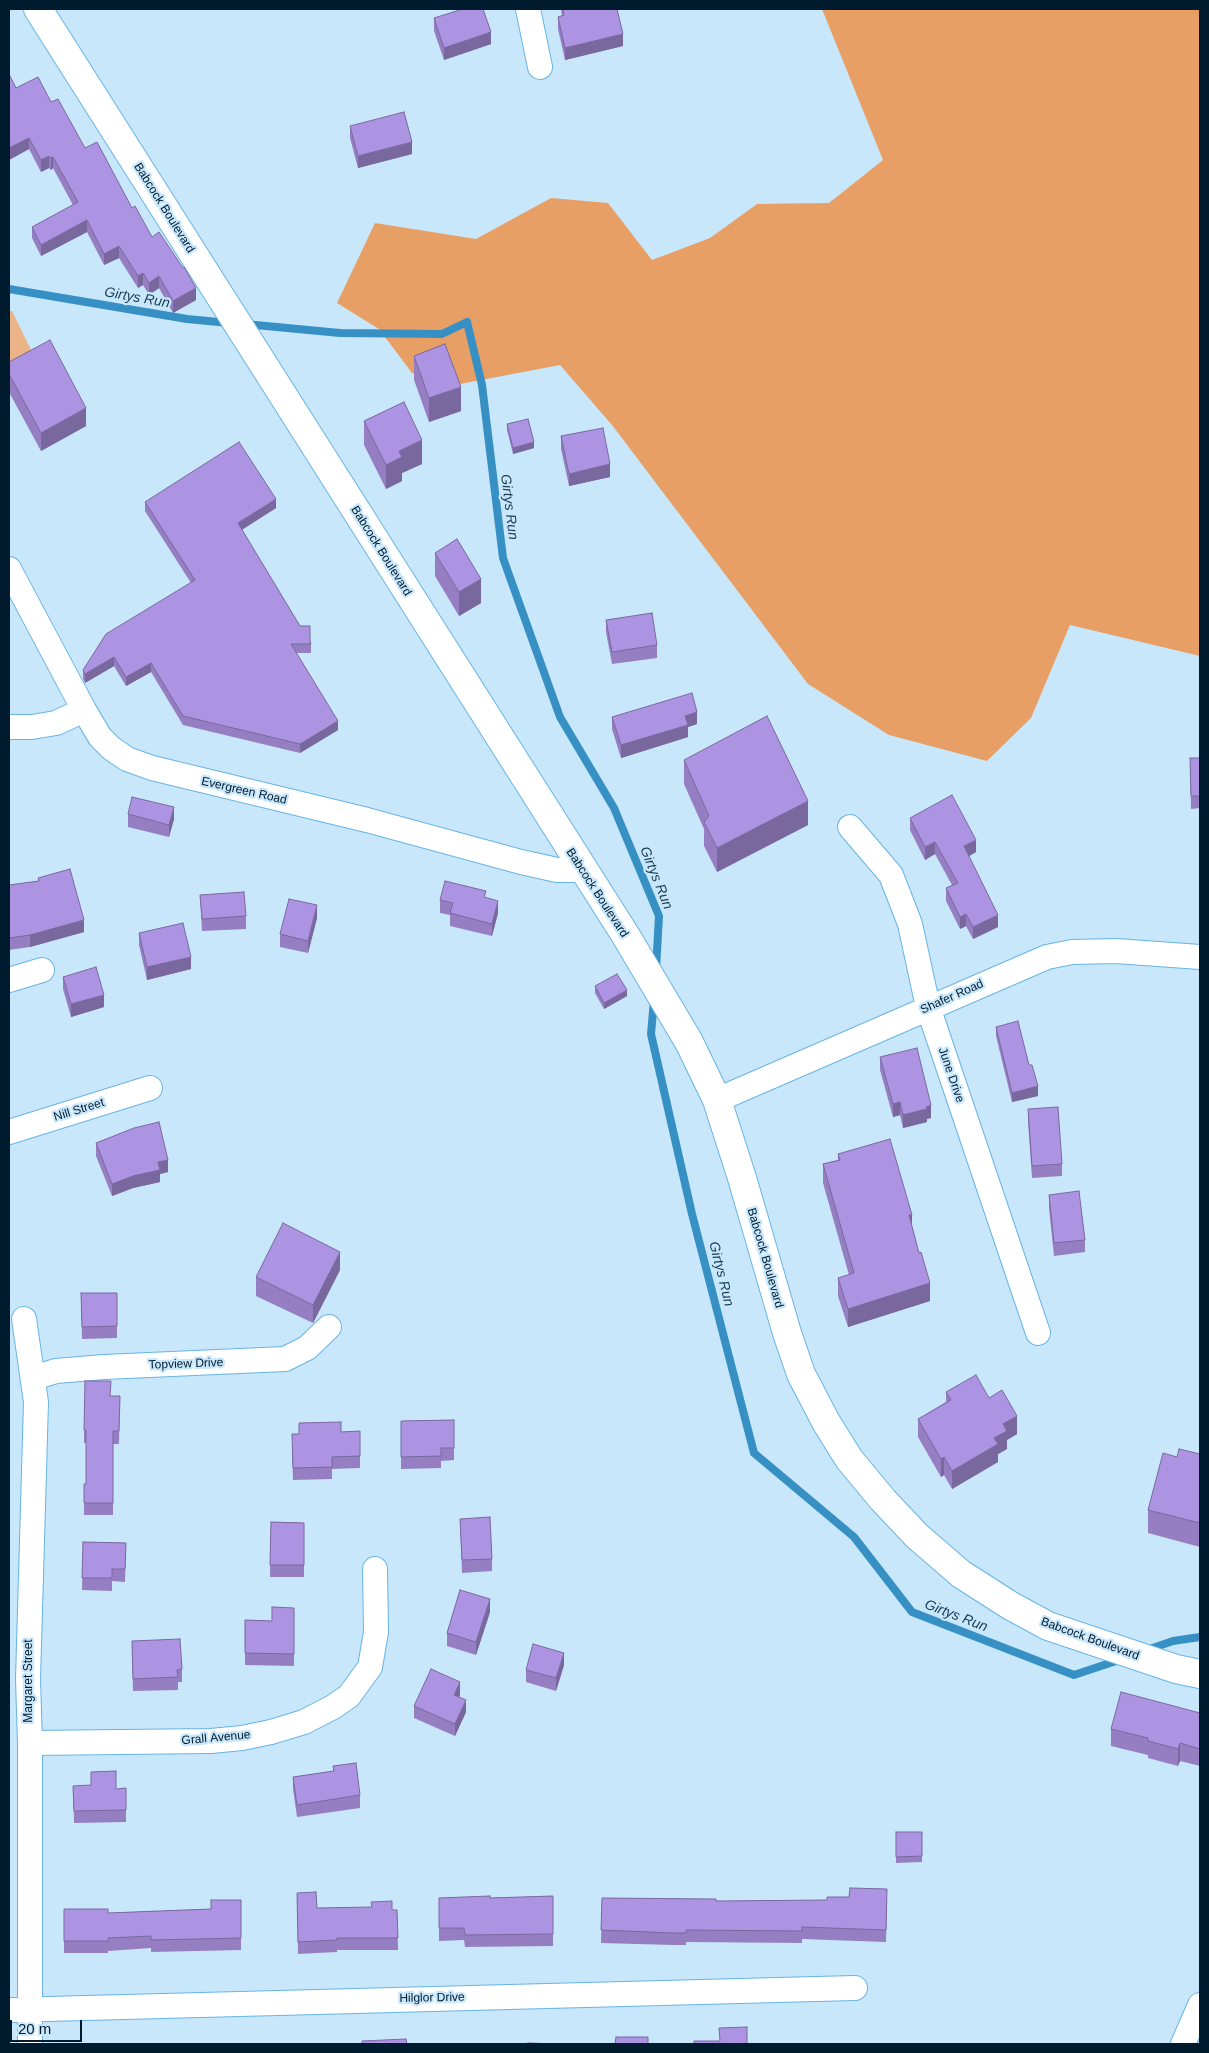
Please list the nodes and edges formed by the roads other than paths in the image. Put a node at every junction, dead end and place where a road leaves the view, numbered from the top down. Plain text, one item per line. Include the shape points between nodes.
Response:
1 (38, 9) edge
2 (528, 9) edge
3 (540, 67) dead end
4 (9, 568) edge
5 (84, 710) junction
6 (9, 727) edge
7 (850, 827) dead end
8 (582, 870) junction
9 (1200, 957) edge
10 (42, 970) dead end
11 (9, 980) edge
12 (928, 1007) junction
13 (150, 1088) dead end
14 (717, 1100) junction
15 (9, 1132) edge
16 (24, 1319) dead end
17 (329, 1328) dead end
18 (1038, 1333) dead end
19 (32, 1378) junction
20 (375, 1569) dead end
21 (1188, 1672) edge
22 (18, 1680) edge
23 (30, 1743) junction
24 (855, 1988) dead end
25 (1200, 2005) edge
26 (19, 2009) edge
27 (30, 2044) edge
28 (1183, 2044) edge

1 - 8 main road, Babcock Boulevard
2 - 3 street
4 - 5 street, Evergreen Road
5 - 6 street via 56,723
5 - 8 street, Evergreen Road via 100,737 111,748 127,759 152,768 368,820 521,862 557,870
7 - 12 street, June Drive via 891,875 910,924
8 - 14 main road, Babcock Boulevard via 662,995
9 - 12 street, Shafer Road via 1072,952 1047,957
10 - 11 street
12 - 14 street, Shafer Road
12 - 18 street, June Drive
13 - 15 street, Nill Street
14 - 21 main road, Babcock Boulevard via 801,1374 849,1458 883,1500 917,1536 961,1574 1010,1606 1048,1626
16 - 19 street, Margaret Street
17 - 19 street, Topview Drive via 307,1348 285,1359 104,1367 56,1371
19 - 22 street, Margaret Street via 36,1402
20 - 23 street, Grall Avenue via 376,1632 370,1667 349,1696 304,1722 252,1736 211,1741
22 - 23 street, Margaret Street
23 - 26 street, Margaret Street
24 - 26 street, Hilglor Drive
25 - 28 street
26 - 27 street, Margaret Street

